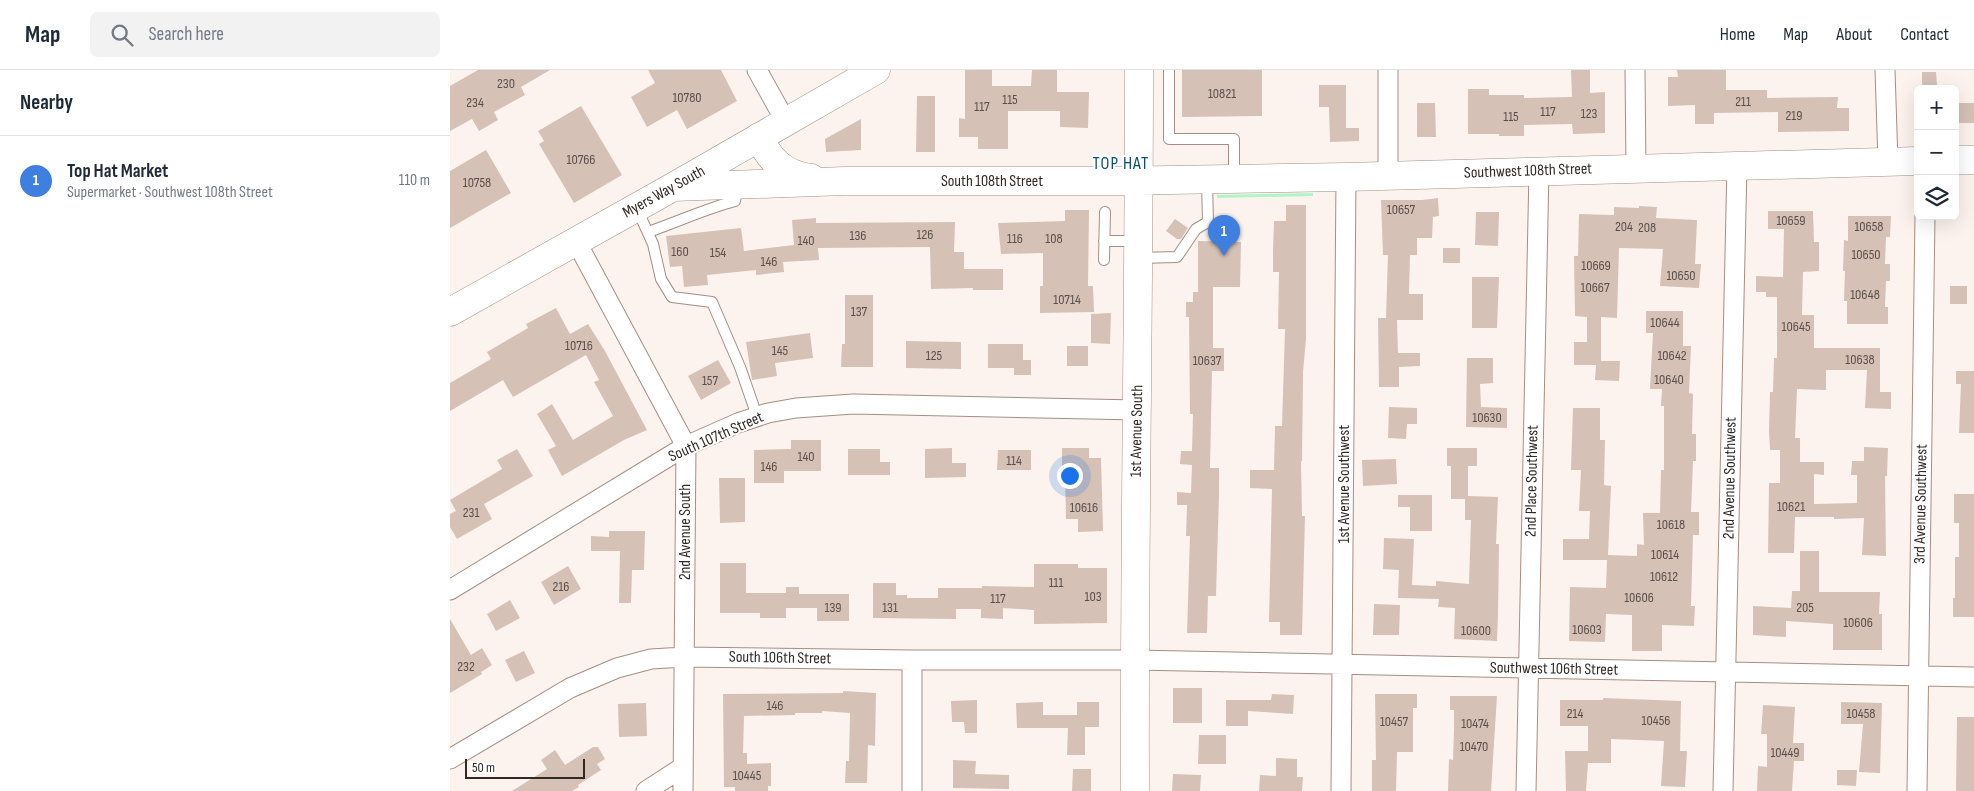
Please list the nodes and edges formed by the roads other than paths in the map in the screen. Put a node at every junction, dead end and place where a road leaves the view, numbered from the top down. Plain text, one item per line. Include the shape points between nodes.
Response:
1 (757, 70) edge
2 (876, 70) edge
3 (1139, 70) edge
4 (1169, 70) edge
5 (1388, 70) edge
6 (1635, 70) edge
7 (1885, 70) edge
8 (786, 122) junction
9 (759, 138) junction
10 (1959, 160) edge
11 (1974, 160) edge
12 (1914, 161) edge
13 (1888, 162) junction
14 (1737, 166) junction
15 (1636, 168) junction
16 (1539, 170) junction
17 (1388, 176) junction
18 (1346, 177) junction
19 (1220, 179) junction
20 (1139, 181) junction
21 (845, 182) junction
22 (738, 185) junction
23 (673, 187) junction
24 (637, 207) junction
25 (1105, 212) dead end
26 (1926, 220) edge
27 (648, 232) junction
28 (576, 241) junction
29 (1104, 241) junction
30 (1138, 249) junction
31 (1104, 260) dead end
32 (450, 312) edge
33 (1138, 410) junction
34 (757, 416) junction
35 (686, 446) junction
36 (450, 590) edge
37 (684, 657) junction
38 (912, 660) junction
39 (1134, 660) junction
40 (1343, 664) junction
41 (1528, 668) junction
42 (1727, 672) junction
43 (1918, 676) junction
44 (1974, 677) edge
45 (450, 759) edge
46 (683, 768) junction
47 (646, 791) edge
48 (684, 791) edge
49 (912, 791) edge
50 (1135, 791) edge
51 (1341, 791) edge
52 (1526, 791) edge
53 (1723, 791) edge
54 (1917, 791) edge

1 - 8 street
2 - 8 street, Myers Way South
3 - 20 street, 1st Avenue South
4 - 19 lane via 1169,139 1234,139
5 - 17 street
6 - 15 street
7 - 13 street
8 - 9 street, Myers Way South
9 - 21 street, South 108th Street via 766,152 784,170 800,176
9 - 23 street, Myers Way South
10 - 11 street
12 - 13 street, Southwest 108th Street
13 - 14 street, Southwest 108th Street
14 - 15 street, Southwest 108th Street
14 - 42 street, 2nd Avenue Southwest
15 - 16 street, Southwest 108th Street
16 - 17 street, Southwest 108th Street
16 - 41 street, 2nd Place Southwest
17 - 18 street, Southwest 108th Street
18 - 19 street, Southwest 108th Street
18 - 40 street, 1st Avenue Southwest
19 - 20 street, Southwest 108th Street
19 - 30 lane via 1208,222 1196,229 1177,257
20 - 21 street, South 108th Street
20 - 30 street, 1st Avenue South
21 - 22 street, South 108th Street
22 - 23 street, South 108th Street
22 - 27 lane via 735,201
23 - 24 street, Myers Way South
24 - 27 lane
24 - 28 street, Myers Way South
25 - 29 lane
26 - 43 street, 3rd Avenue Southwest
27 - 34 lane via 661,279 672,297 712,302
28 - 32 street, Myers Way South
28 - 35 street, 2nd Avenue South
29 - 30 lane
29 - 31 lane
30 - 33 street, 1st Avenue South
33 - 34 street, South 107th Street via 853,404 796,408
33 - 39 street, 1st Avenue South
34 - 35 street, South 107th Street
35 - 36 street, South 107th Street
35 - 37 street, 2nd Avenue South
37 - 38 street, South 106th Street
37 - 45 street, South 106th Street via 651,659 616,668 578,684
37 - 46 street, 2nd Avenue South
38 - 39 street, South 106th Street
38 - 49 street
39 - 40 street, Southwest 106th Street
39 - 50 street, 1st Avenue South
40 - 41 street, Southwest 106th Street
40 - 51 street, 1st Avenue Southwest
41 - 42 street, Southwest 106th Street
41 - 52 street, 2nd Place Southwest
42 - 43 street, Southwest 106th Street
42 - 53 street, 2nd Avenue Southwest
43 - 44 street, Southwest 106th Street
43 - 54 street, 3rd Avenue Southwest
46 - 47 street
46 - 48 street, 2nd Avenue South

